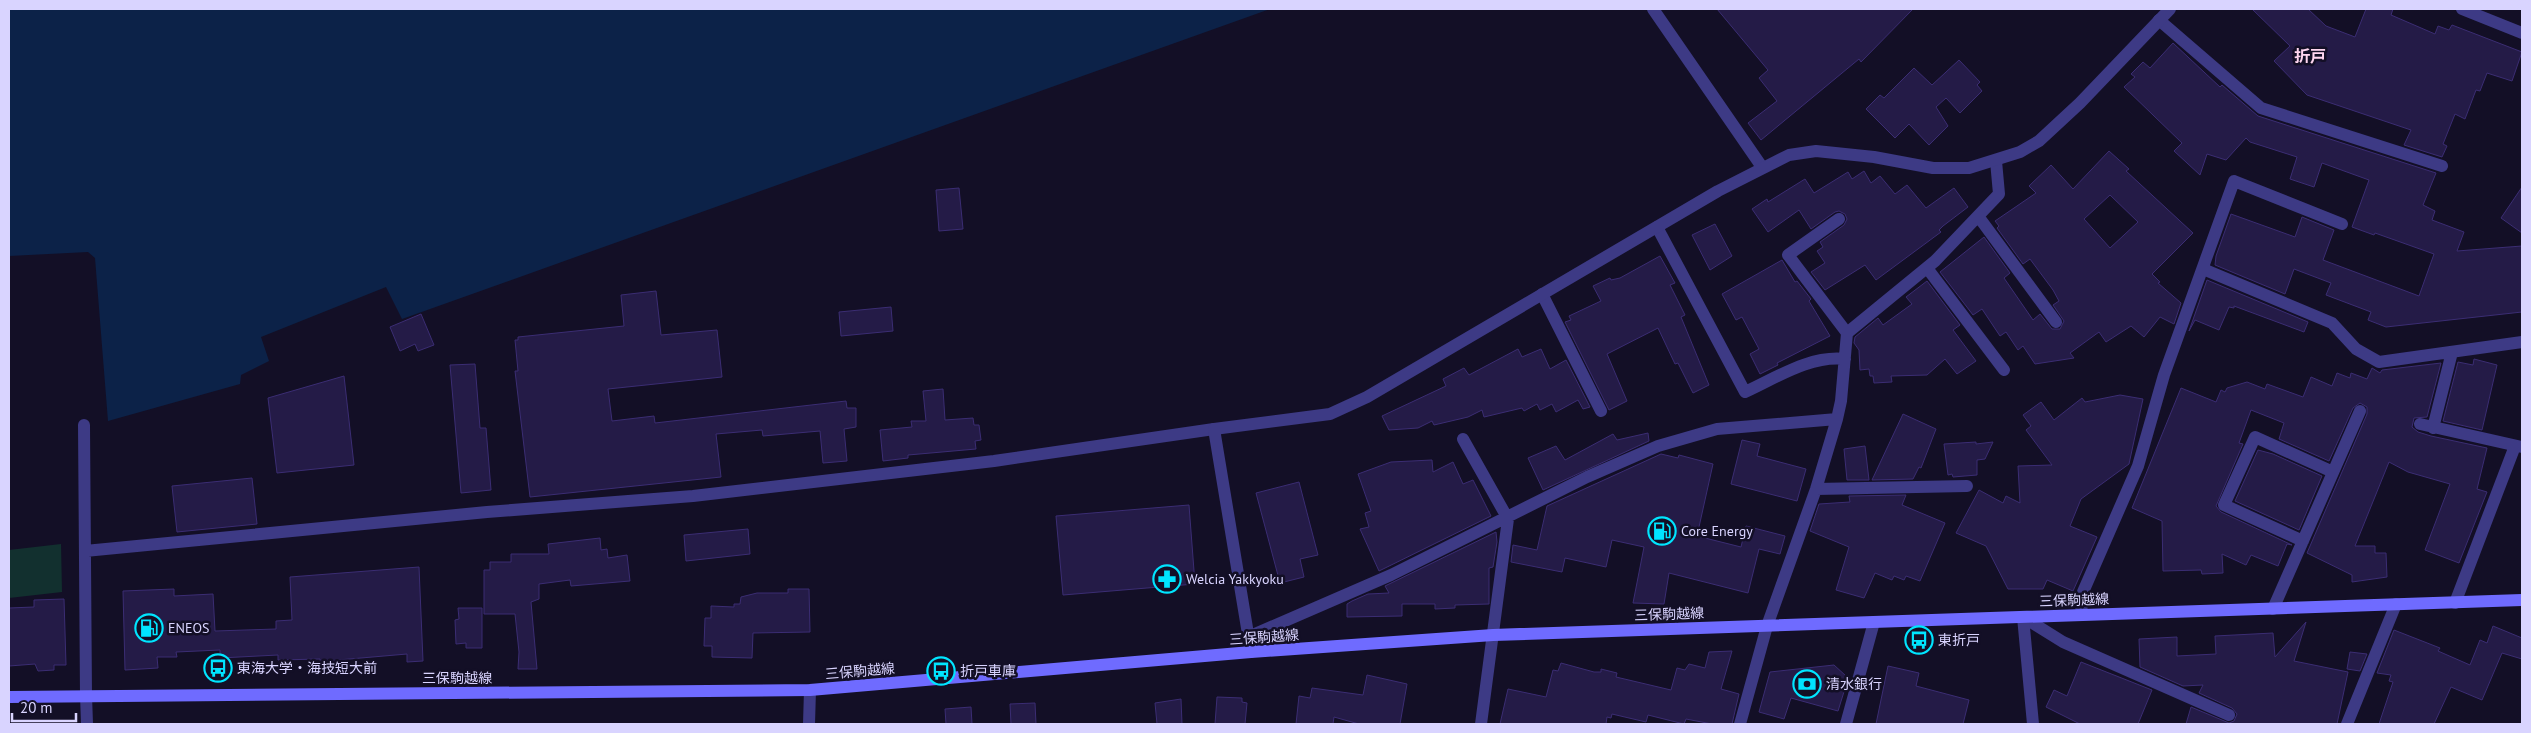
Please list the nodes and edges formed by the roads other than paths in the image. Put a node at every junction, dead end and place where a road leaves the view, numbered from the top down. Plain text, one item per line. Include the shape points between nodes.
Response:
1 (1654, 9) edge
2 (2170, 9) edge
3 (2462, 9) edge
4 (2159, 20) junction
5 (2522, 33) edge
6 (1996, 161) junction
7 (2442, 166) dead end
8 (1762, 167) junction
9 (1978, 216) junction
10 (1839, 219) dead end
11 (2342, 224) dead end
12 (1657, 227) junction
13 (1927, 268) junction
14 (2203, 269) junction
15 (1542, 294) junction
16 (2056, 322) dead end
17 (1847, 333) junction
18 (2522, 342) edge
19 (2452, 352) junction
20 (1845, 359) junction
21 (2004, 370) dead end
22 (2360, 410) dead end
23 (1601, 411) dead end
24 (1837, 419) junction
25 (2420, 424) dead end
26 (84, 425) dead end
27 (2433, 428) junction
28 (1214, 429) junction
29 (1464, 439) dead end
30 (2519, 447) edge
31 (2333, 472) junction
32 (1967, 486) dead end
33 (1816, 489) junction
34 (1508, 518) junction
35 (2303, 540) junction
36 (85, 551) junction
37 (2522, 600) edge
38 (2455, 603) junction
39 (2396, 604) junction
40 (2273, 608) junction
41 (2082, 615) junction
42 (2023, 617) junction
43 (1874, 622) junction
44 (1767, 626) junction
45 (1493, 634) junction
46 (1248, 638) junction
47 (1251, 652) junction
48 (810, 690) junction
49 (86, 695) junction
50 (9, 697) edge
51 (2229, 715) dead end
52 (87, 724) edge
53 (809, 724) edge
54 (1481, 724) edge
55 (1740, 724) edge
56 (1846, 724) edge
57 (2033, 724) edge
58 (2347, 724) edge

1 - 8 street
2 - 4 street
3 - 5 street
4 - 6 street via 2039,141
4 - 7 street via 2261,108
6 - 8 street via 1970,168 1934,168 1816,151 1789,156
6 - 9 street via 1999,194
8 - 12 street
9 - 13 street
9 - 16 street
10 - 17 street via 1788,255
11 - 14 street via 2234,181
12 - 15 street
12 - 20 street via 1745,392 1808,363
13 - 17 street
13 - 21 street
14 - 19 street via 2332,323 2356,349 2379,362
14 - 41 street via 2164,375 2138,466 2083,592
15 - 23 street
15 - 28 street via 1367,397 1330,414
17 - 20 street
18 - 19 street
19 - 27 street
20 - 24 street
22 - 31 street
24 - 33 street
24 - 34 street via 1716,429 1658,446 1587,477
25 - 27 street
26 - 36 street
27 - 30 street
28 - 36 street via 994,461 693,496
28 - 46 street
29 - 34 street
30 - 38 street
31 - 35 street
31 - 35 street via 2255,436 2224,505
32 - 33 street
33 - 44 street
34 - 45 street
34 - 46 street via 1391,575
35 - 40 street
36 - 49 street
37 - 38 main road, 三保駒越線
38 - 39 main road, 三保駒越線
39 - 40 main road, 三保駒越線
39 - 58 street
40 - 41 main road, 三保駒越線
41 - 42 main road, 三保駒越線
42 - 43 main road, 三保駒越線
42 - 51 street via 2062,642
42 - 57 street
43 - 44 main road, 三保駒越線
43 - 56 street
44 - 45 main road, 三保駒越線
44 - 55 street
45 - 47 main road, 三保駒越線
45 - 54 street
46 - 47 street
47 - 48 main road, 三保駒越線
48 - 49 main road, 三保駒越線
48 - 53 street
49 - 50 main road, 三保駒越線
49 - 52 street

